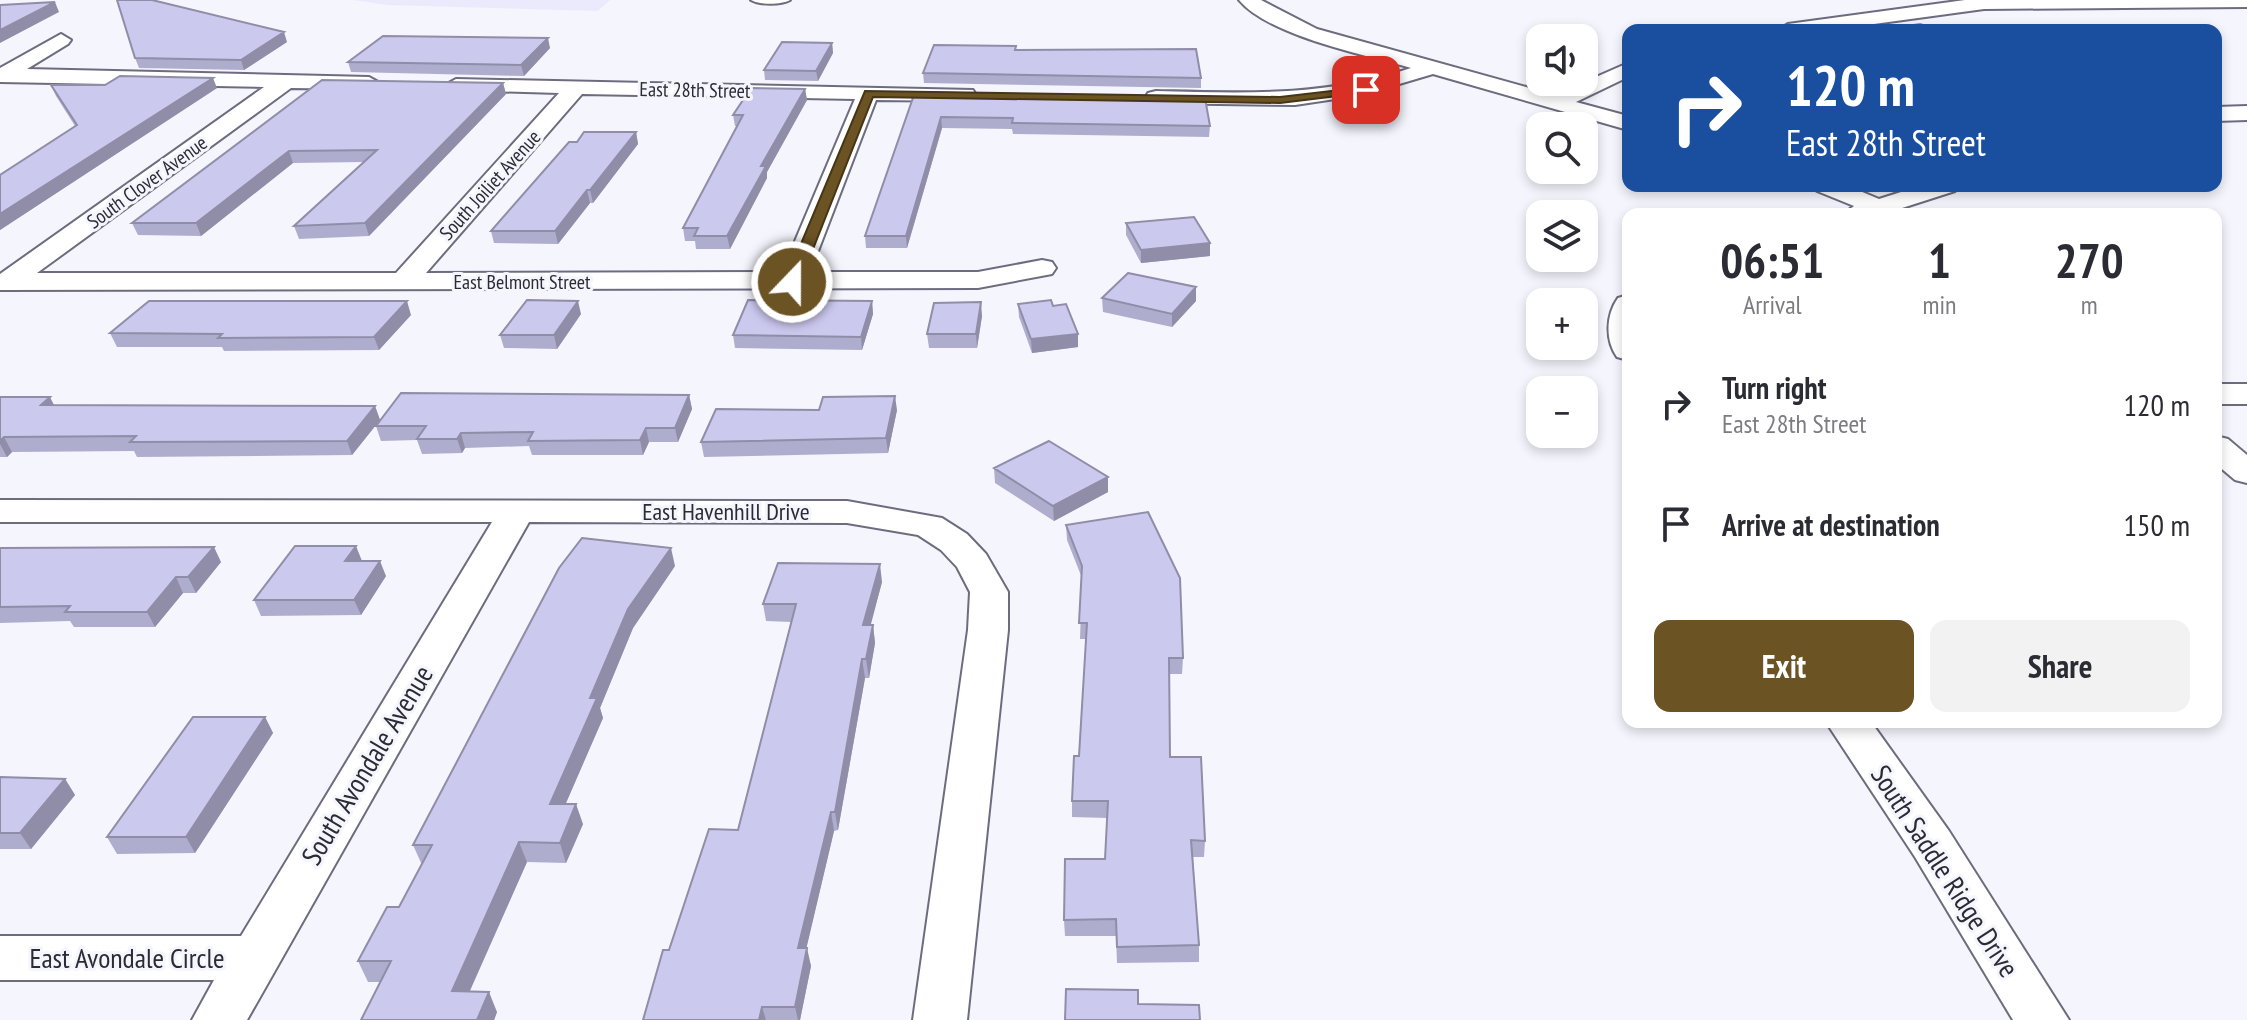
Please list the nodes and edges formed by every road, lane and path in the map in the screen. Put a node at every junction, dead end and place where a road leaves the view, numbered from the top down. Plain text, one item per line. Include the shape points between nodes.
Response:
1 (756, 0) edge
2 (785, 0) edge
3 (1248, 0) edge
4 (2247, 1) edge
5 (1832, 24) edge
6 (61, 40) dead end
7 (1431, 68) junction
8 (1622, 72) edge
9 (2, 76) edge
10 (286, 81) junction
11 (393, 84) edge
12 (439, 85) edge
13 (576, 87) junction
14 (868, 93) junction
15 (979, 95) edge
16 (1137, 98) edge
17 (1556, 103) junction
18 (2247, 113) edge
19 (2222, 114) edge
20 (1622, 121) edge
21 (1838, 192) edge
22 (1930, 192) edge
23 (1869, 208) edge
24 (1888, 208) edge
25 (1042, 268) dead end
26 (4, 282) edge
27 (403, 282) junction
28 (792, 282) junction
29 (2222, 394) edge
30 (2247, 394) edge
31 (2222, 451) edge
32 (2247, 473) edge
33 (0, 511) edge
34 (517, 511) junction
35 (1852, 728) edge
36 (0, 958) edge
37 (253, 958) junction
38 (219, 1020) edge
39 (940, 1020) edge
40 (2042, 1020) edge

1 - 2 lane
3 - 7 street via 1310,33
4 - 5 street via 1984,3
6 - 9 street
7 - 16 street via 1390,84 1319,98
7 - 17 street
8 - 17 street
9 - 10 street
10 - 11 street
10 - 26 street, South Clover Avenue
12 - 13 street, East 28th Street
13 - 14 street, East 28th Street
13 - 27 street, South Joiliet Avenue
14 - 15 street, East 28th Street
14 - 28 street
17 - 20 street
18 - 19 street
21 - 23 street
22 - 24 street
25 - 28 street, East Belmont Street via 978,280
26 - 27 street, East Belmont Street
27 - 28 street, East Belmont Street
29 - 30 street
31 - 32 street
33 - 34 street, East Havenhill Drive
34 - 37 street, South Avondale Avenue
34 - 39 street, East Havenhill Drive via 858,513 929,526 973,562 989,592 988,630
35 - 40 street, South Saddle Ridge Drive
36 - 37 street, East Avondale Circle
37 - 38 street, South Avondale Avenue

